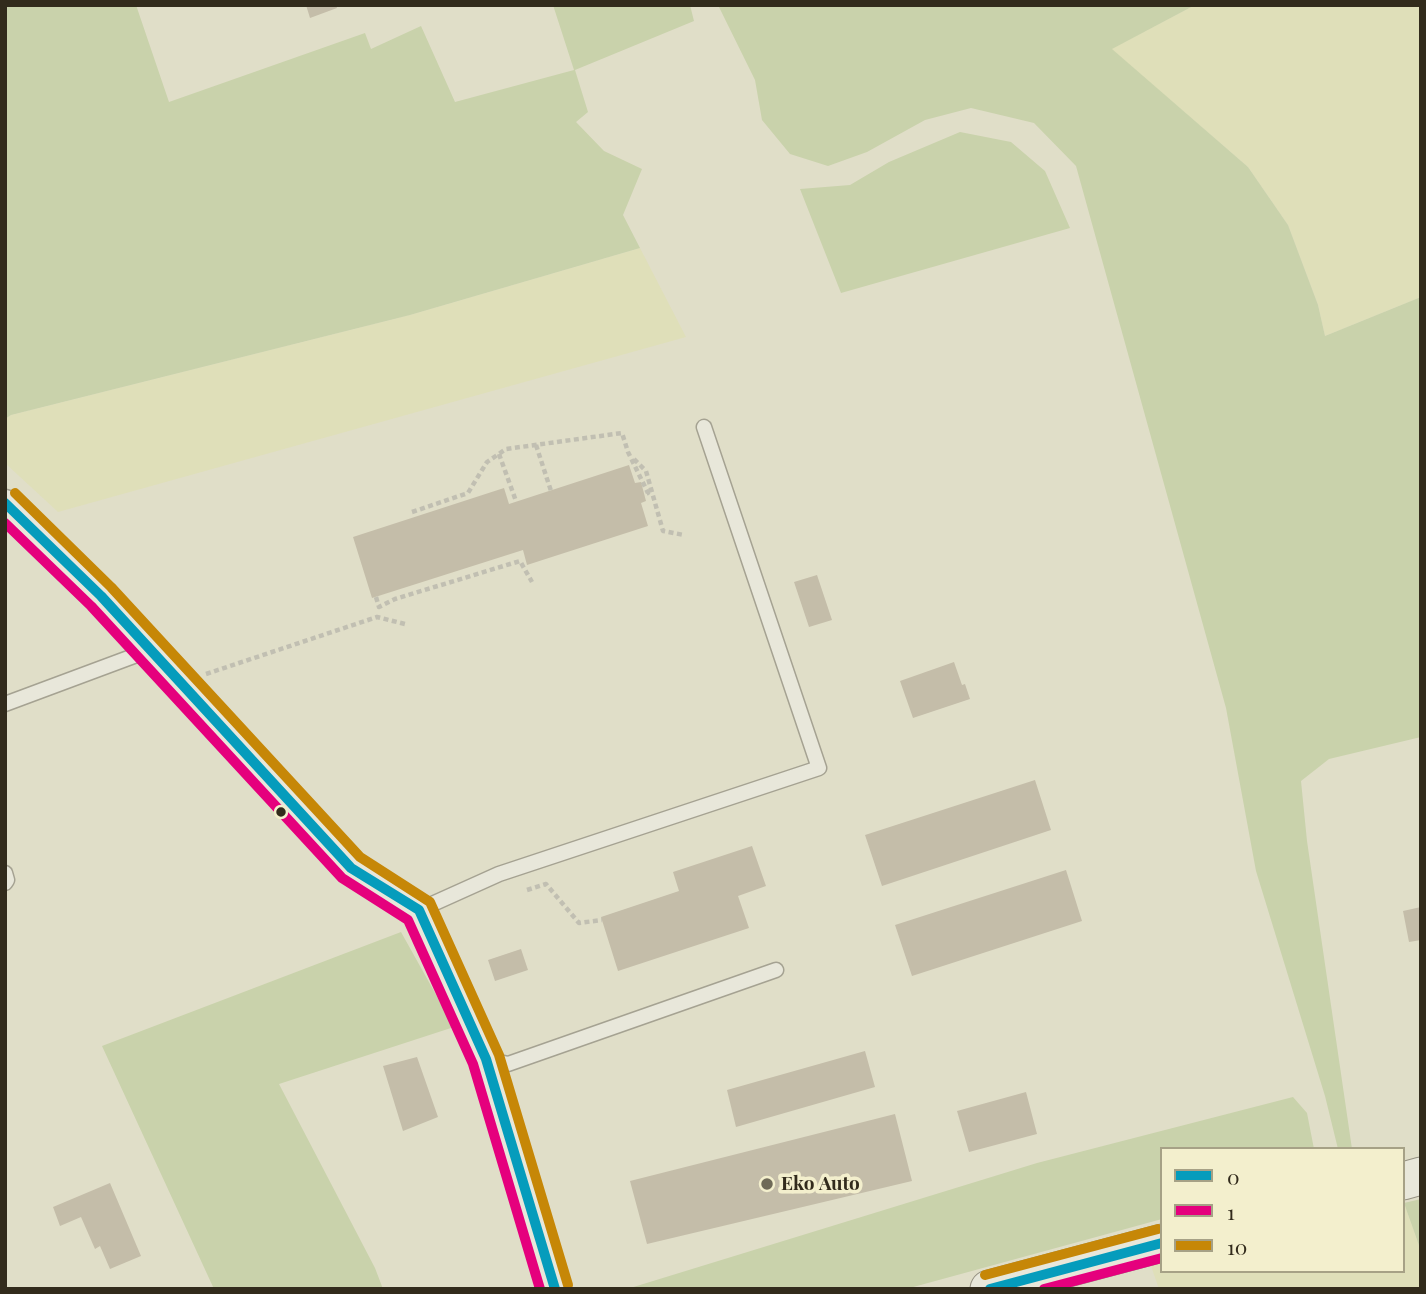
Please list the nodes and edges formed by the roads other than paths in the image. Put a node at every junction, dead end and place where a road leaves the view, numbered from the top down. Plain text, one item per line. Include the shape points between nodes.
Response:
1 (704, 427) dead end
2 (5, 503) edge
3 (150, 650) junction
4 (5, 704) edge
5 (5, 873) edge
6 (5, 883) edge
7 (419, 910) junction
8 (776, 970) dead end
9 (486, 1059) junction
10 (1160, 1244) edge
11 (555, 1289) edge
12 (989, 1289) edge

1 - 7 lane via 818,768 499,874
2 - 3 street
3 - 4 lane
3 - 7 street via 351,868
5 - 6 lane
7 - 9 street
8 - 9 lane via 508,1064
9 - 11 street
10 - 12 main road

